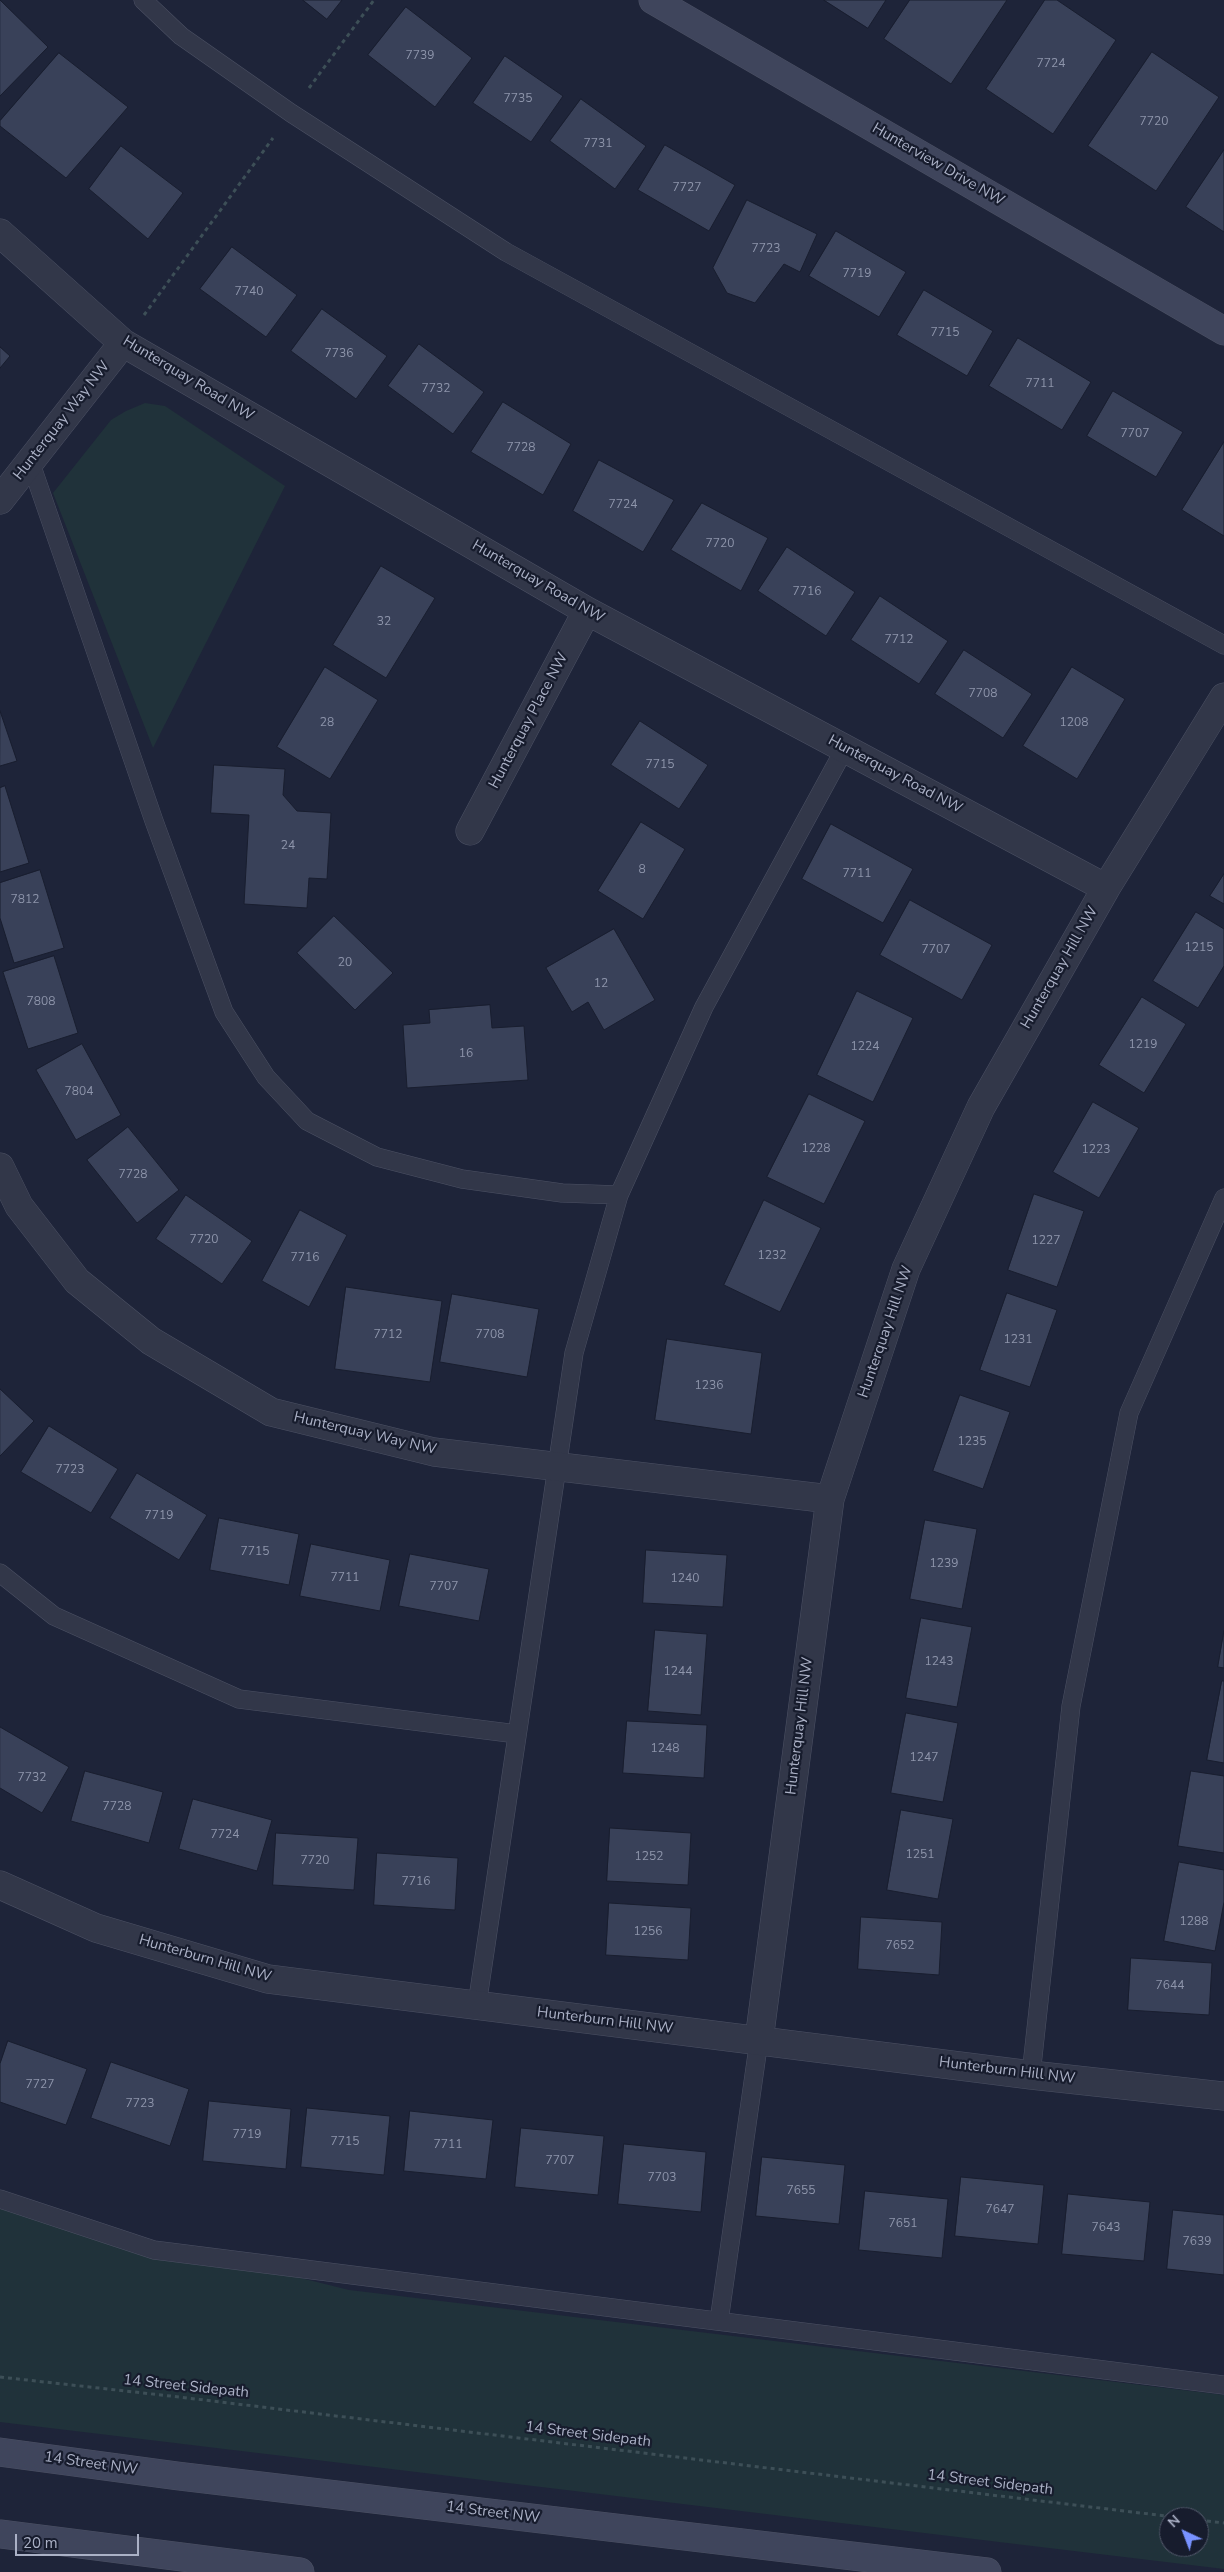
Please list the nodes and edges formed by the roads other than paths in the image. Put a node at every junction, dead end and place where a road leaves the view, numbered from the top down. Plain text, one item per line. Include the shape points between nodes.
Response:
1 (143, 0) edge
2 (652, 0) edge
3 (0, 233) edge
4 (1224, 331) edge
5 (124, 343) junction
6 (30, 461) junction
7 (0, 500) edge
8 (587, 611) junction
9 (1224, 645) edge
10 (1224, 697) edge
11 (845, 748) junction
12 (470, 831) dead end
13 (1106, 888) junction
14 (0, 1167) edge
15 (620, 1195) junction
16 (1224, 1198) edge
17 (556, 1467) junction
18 (830, 1499) junction
19 (0, 1573) edge
20 (516, 1734) junction
21 (0, 1885) edge
22 (477, 2005) junction
23 (759, 2040) junction
24 (1031, 2075) junction
25 (1224, 2096) edge
26 (0, 2199) edge
27 (719, 2321) junction
28 (1224, 2385) edge
29 (0, 2452) edge
30 (0, 2534) edge
31 (300, 2572) edge
32 (987, 2572) edge

1 - 9 lane via 181,36 291,113 506,252
2 - 4 main road, Hunterview Drive NW
3 - 5 street, Hunterquay Road NW
5 - 6 street, Hunterquay Way NW
5 - 8 street, Hunterquay Road NW
6 - 7 street, Hunterquay Way NW
6 - 15 lane via 154,821 224,1012 266,1077 307,1121 377,1157 462,1179 562,1193
8 - 11 street, Hunterquay Road NW
8 - 12 street, Hunterquay Place NW
10 - 13 street, Hunterquay Hill NW
11 - 13 street, Hunterquay Road NW
11 - 15 lane via 704,1007
13 - 18 street, Hunterquay Hill NW via 981,1107 906,1269
14 - 17 street, Hunterquay Way NW via 19,1206 77,1281 151,1341 271,1412 434,1452
15 - 17 lane via 574,1353
16 - 24 lane via 1128,1413 1071,1706
17 - 18 street, Hunterquay Way NW
17 - 20 lane
18 - 23 street, Hunterquay Hill NW
19 - 20 lane via 54,1616 239,1699
20 - 22 lane
21 - 22 street, Hunterburn Hill NW via 96,1928 268,1979
22 - 23 street, Hunterburn Hill NW
23 - 24 street, Hunterburn Hill NW
23 - 27 lane
24 - 25 street, Hunterburn Hill NW
26 - 27 lane via 154,2250
27 - 28 lane
29 - 32 main road, 14 Street NW
30 - 31 main road

